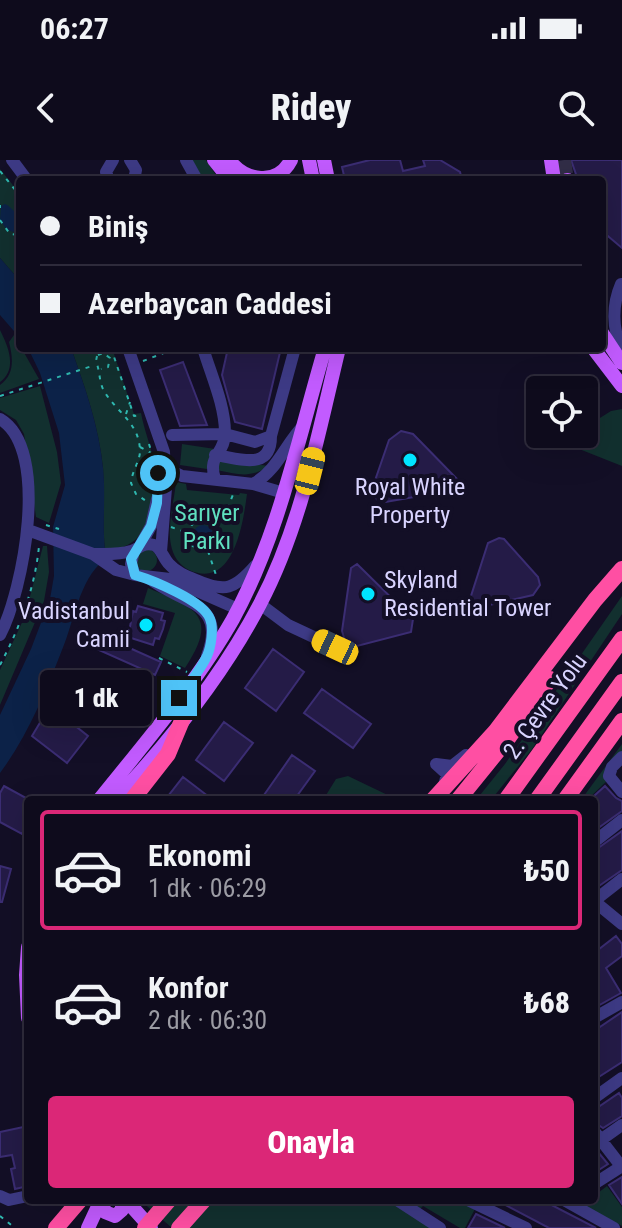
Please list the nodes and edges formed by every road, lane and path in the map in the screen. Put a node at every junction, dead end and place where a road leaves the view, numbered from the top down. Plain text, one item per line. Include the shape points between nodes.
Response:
1 (147, 160) edge
2 (214, 160) edge
3 (229, 160) edge
4 (291, 160) edge
5 (132, 162) edge
6 (0, 171) edge
7 (227, 176) edge
8 (250, 176) edge
9 (270, 176) edge
10 (16, 191) edge
11 (0, 220) edge
12 (16, 235) edge
13 (621, 284) edge
14 (606, 339) edge
15 (622, 349) edge
16 (94, 352) edge
17 (111, 352) edge
18 (130, 352) edge
19 (166, 352) edge
20 (204, 352) edge
21 (294, 352) edge
22 (319, 352) edge
23 (338, 352) edge
24 (596, 352) edge
25 (97, 356) junction
26 (112, 357) junction
27 (622, 363) edge
28 (96, 364) junction
29 (134, 364) junction
30 (101, 369) junction
31 (622, 386) edge
32 (0, 396) edge
33 (130, 402) junction
34 (126, 415) junction
35 (141, 415) dead end
36 (0, 419) edge
37 (304, 425) junction
38 (225, 434) junction
39 (172, 435) junction
40 (271, 436) junction
41 (153, 438) junction
42 (140, 447) junction
43 (215, 455) junction
44 (159, 458) junction
45 (215, 479) junction
46 (236, 481) junction
47 (253, 484) junction
48 (284, 493) junction
49 (150, 504) dead end
50 (163, 524) junction
51 (214, 524) junction
52 (188, 533) junction
53 (37, 535) junction
54 (137, 549) junction
55 (208, 550) junction
56 (93, 554) junction
57 (163, 554) junction
58 (260, 561) junction
59 (622, 569) edge
60 (135, 575) junction
61 (622, 576) edge
62 (149, 578) junction
63 (217, 578) dead end
64 (260, 604) junction
65 (238, 609) junction
66 (0, 635) edge
67 (622, 639) edge
68 (335, 647) dead end
69 (0, 649) edge
70 (159, 658) dead end
71 (206, 659) junction
72 (0, 665) edge
73 (194, 676) junction
74 (622, 682) edge
75 (183, 718) junction
76 (622, 721) edge
77 (622, 757) edge
78 (622, 792) edge
79 (438, 795) edge
80 (102, 796) edge
81 (118, 796) edge
82 (135, 796) edge
83 (461, 796) edge
84 (509, 796) edge
85 (540, 796) edge
86 (568, 796) edge
87 (622, 820) edge
88 (598, 839) edge
89 (622, 879) edge
90 (598, 904) edge
91 (598, 907) edge
92 (622, 924) edge
93 (622, 1002) edge
94 (598, 1016) edge
95 (622, 1078) edge
96 (598, 1095) edge
97 (622, 1125) edge
98 (598, 1137) edge
99 (598, 1140) edge
100 (621, 1166) edge
101 (598, 1181) edge
102 (0, 1196) edge
103 (24, 1197) edge
104 (77, 1204) edge
105 (99, 1204) edge
106 (102, 1204) edge
107 (123, 1204) edge
108 (128, 1204) edge
109 (166, 1204) edge
110 (200, 1204) edge
111 (403, 1204) edge
112 (479, 1204) edge
113 (572, 1204) edge
114 (0, 1216) edge
115 (15, 1228) edge
116 (56, 1228) edge
117 (88, 1228) edge
118 (145, 1228) edge
119 (151, 1228) edge
120 (179, 1228) edge
121 (440, 1228) edge
122 (526, 1228) edge
123 (614, 1228) edge

1 - 5 street
2 - 7 main road
3 - 8 main road
4 - 9 main road
6 - 10 path
11 - 12 path
13 - 15 street via 614,311
14 - 27 main road
16 - 25 path
17 - 26 path
18 - 29 street
19 - 29 path
20 - 38 street
21 - 40 street
22 - 37 main road
23 - 64 main road via 304,492
24 - 31 main road
25 - 26 path
25 - 28 path
26 - 30 path
26 - 33 path
28 - 30 path
28 - 32 path
29 - 41 street
30 - 34 path via 102,389
33 - 34 path
33 - 35 path via 134,416
34 - 42 path
36 - 53 street via 21,445
37 - 47 street via 268,474
37 - 48 main road
38 - 39 street
38 - 40 street via 255,442
38 - 43 street
39 - 41 street
39 - 44 street via 174,446
40 - 43 street via 271,448 258,461
41 - 44 street
41 - 44 path
42 - 44 path
42 - 49 path via 131,483
43 - 45 street
44 - 45 street via 182,476
44 - 50 street
44 - 54 street via 155,514
45 - 46 street
46 - 47 street
46 - 51 path via 228,507
47 - 48 street
48 - 58 main road
50 - 52 path
50 - 57 street
51 - 52 path via 196,522
51 - 55 path via 217,541
52 - 55 path via 192,545
53 - 56 street
53 - 66 street
53 - 69 street via 18,608
53 - 72 path via 36,571
54 - 56 street
54 - 57 street via 151,545
54 - 60 street via 131,564
55 - 63 path
56 - 60 street via 116,570
57 - 58 street via 179,573 218,588 239,583
57 - 62 street via 164,566
58 - 65 main road
59 - 79 highway via 517,705
60 - 62 street
61 - 83 highway
62 - 65 street via 170,579
62 - 71 street via 206,612 211,625
64 - 65 main road
64 - 68 street via 288,625
64 - 75 main road
65 - 71 main road
67 - 84 highway, 2. Çevre Yolu
70 - 73 path
71 - 73 main road
73 - 80 main road
74 - 85 highway, 2. Çevre Yolu
75 - 81 main road
75 - 82 highway via 168,754
76 - 86 highway
77 - 78 street via 609,776
87 - 88 street
89 - 90 street
91 - 92 street
93 - 94 street
95 - 96 street
97 - 98 street
99 - 100 street
100 - 101 street
102 - 103 street
104 - 116 highway
105 - 117 main road
106 - 107 main road via 115,1216
108 - 119 main road
109 - 118 highway
110 - 120 highway
111 - 121 street
112 - 122 street
113 - 123 street
114 - 115 path

